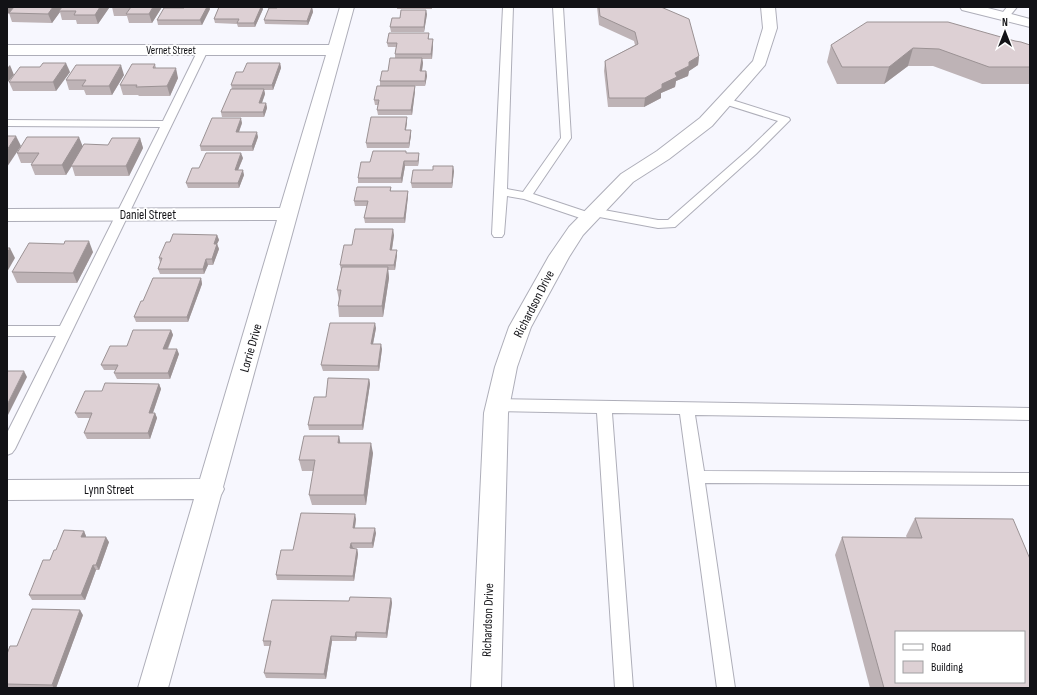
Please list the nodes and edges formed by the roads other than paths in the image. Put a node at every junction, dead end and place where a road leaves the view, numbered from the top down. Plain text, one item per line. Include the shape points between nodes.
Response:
1 (347, 7) edge
2 (508, 7) edge
3 (558, 7) edge
4 (768, 7) edge
5 (967, 7) edge
6 (1008, 11) edge
7 (1030, 23) edge
8 (7, 50) edge
9 (203, 50) junction
10 (335, 50) junction
11 (725, 102) junction
12 (7, 123) edge
13 (166, 124) junction
14 (501, 192) junction
15 (526, 196) junction
16 (288, 214) junction
17 (7, 215) edge
18 (122, 215) junction
19 (591, 215) junction
20 (498, 234) dead end
21 (7, 331) edge
22 (65, 331) junction
23 (498, 405) junction
24 (604, 408) junction
25 (687, 409) junction
26 (1030, 414) edge
27 (7, 449) edge
28 (696, 477) junction
29 (1030, 479) edge
30 (210, 489) junction
31 (7, 490) edge
32 (153, 688) edge
33 (486, 688) edge
34 (624, 688) edge
35 (726, 688) edge

1 - 10 street, Lorrie Drive
2 - 14 lane
3 - 15 lane via 566,138
4 - 11 street, Richardson Drive via 770,28 760,62
5 - 6 street
6 - 7 street
8 - 9 street, Vernet Street
9 - 10 street, Vernet Street
9 - 13 lane
10 - 16 street, Lorrie Drive
11 - 19 street, Richardson Drive via 706,122 663,155 627,178
11 - 19 lane via 785,120 671,224
12 - 13 lane
13 - 18 lane
14 - 15 lane
14 - 20 lane
15 - 19 lane
16 - 18 street, Daniel Street
16 - 30 street, Lorrie Drive
17 - 18 street, Daniel Street
18 - 22 lane
19 - 23 street, Richardson Drive via 559,256 520,327 506,367
21 - 22 lane
22 - 27 lane
23 - 24 lane
23 - 33 street, Richardson Drive
24 - 25 lane
24 - 34 lane
25 - 26 lane
25 - 28 lane
28 - 29 lane
28 - 35 lane
30 - 31 street, Lynn Street
30 - 32 street, Lorrie Drive

